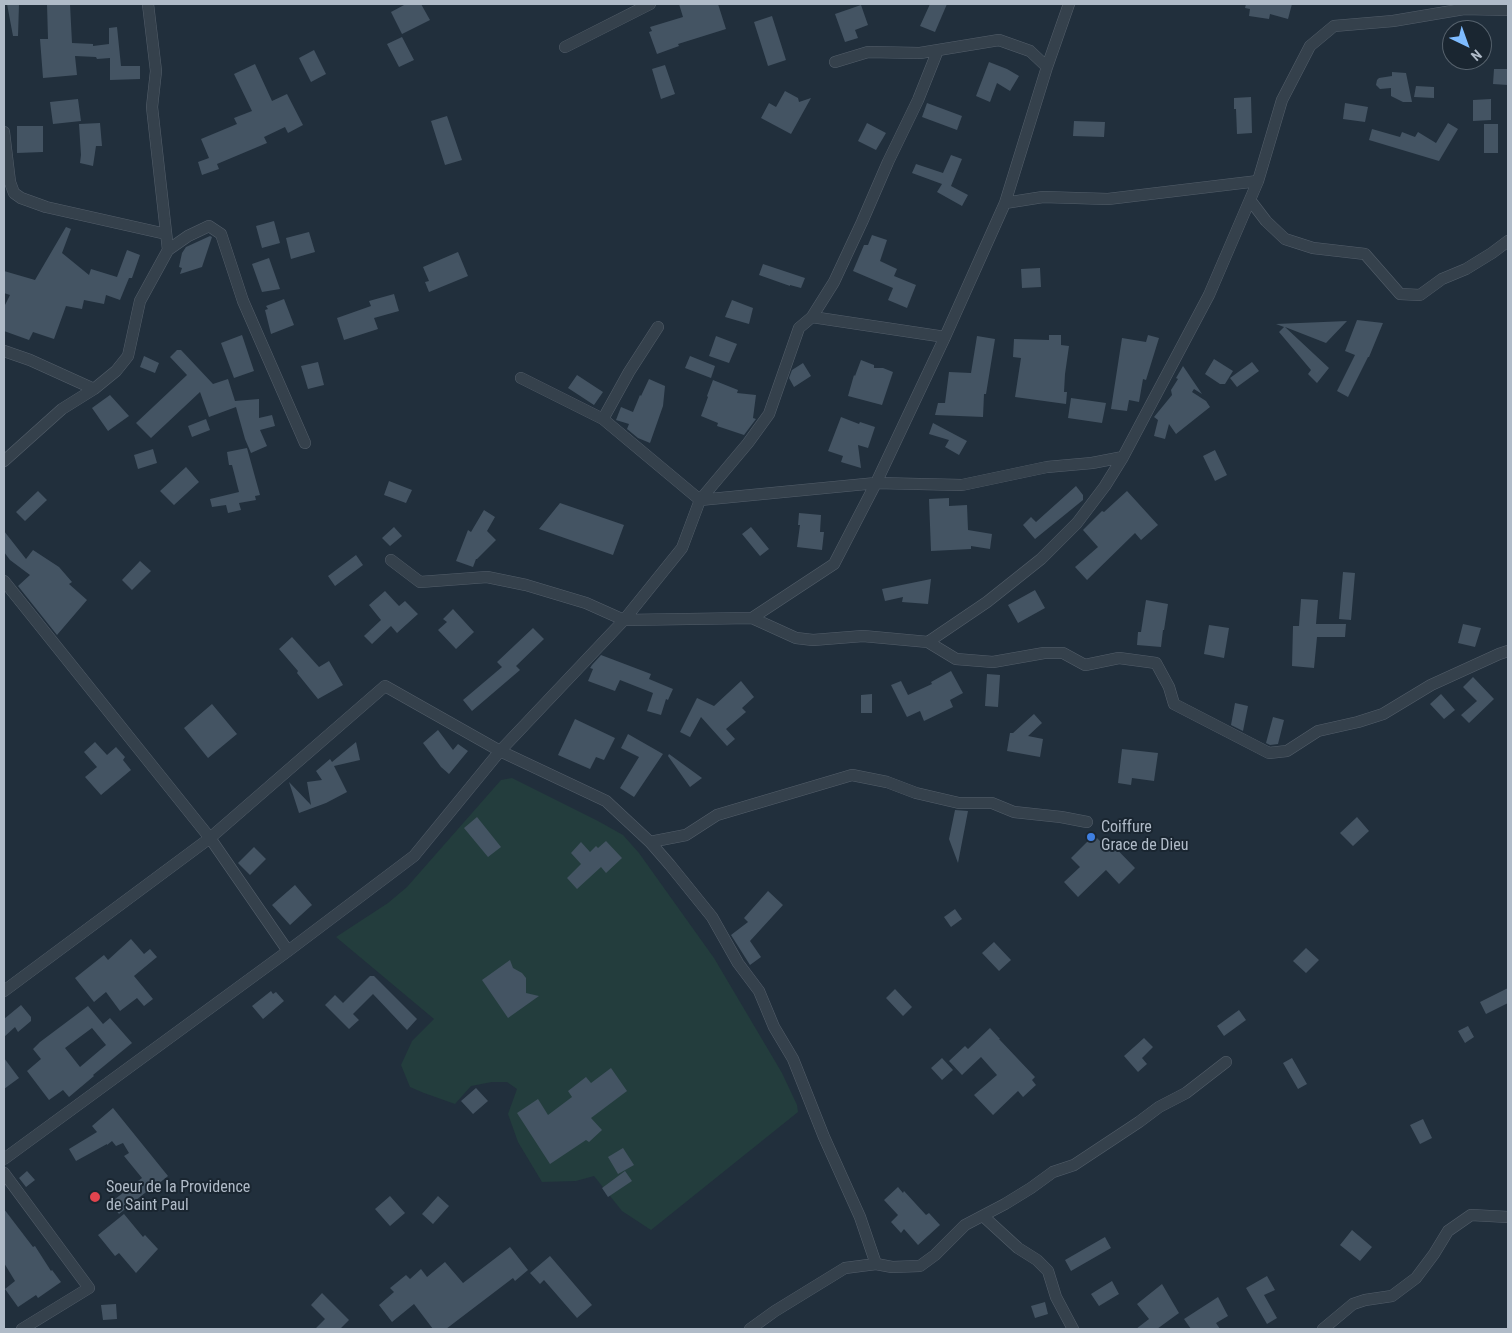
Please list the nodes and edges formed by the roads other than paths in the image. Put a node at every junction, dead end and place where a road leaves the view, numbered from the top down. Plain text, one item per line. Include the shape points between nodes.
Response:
1 (148, 4) edge
2 (650, 4) edge
3 (1069, 4) edge
4 (1508, 10) edge
5 (565, 46) dead end
6 (938, 50) junction
7 (834, 62) dead end
8 (1047, 66) junction
9 (4, 132) edge
10 (1258, 181) junction
11 (1250, 200) junction
12 (1005, 203) junction
13 (166, 234) junction
14 (1508, 242) edge
15 (168, 250) junction
16 (812, 317) junction
17 (658, 327) dead end
18 (945, 337) junction
19 (4, 352) edge
20 (521, 378) dead end
21 (94, 389) junction
22 (603, 419) junction
23 (305, 443) dead end
24 (1123, 457) junction
25 (4, 461) edge
26 (876, 483) junction
27 (700, 500) junction
28 (391, 560) dead end
29 (4, 581) edge
30 (752, 618) junction
31 (624, 620) junction
32 (928, 642) junction
33 (1508, 652) edge
34 (500, 751) junction
35 (1087, 822) dead end
36 (210, 838) junction
37 (650, 842) junction
38 (288, 951) junction
39 (4, 991) edge
40 (1226, 1062) dead end
41 (4, 1159) edge
42 (4, 1173) edge
43 (983, 1216) junction
44 (1508, 1217) edge
45 (876, 1264) junction
46 (22, 1329) edge
47 (750, 1329) edge
48 (1073, 1329) edge
49 (1323, 1329) edge

1 - 13 street via 156,71 152,107
2 - 5 street
3 - 8 street
4 - 10 street via 1464,9 1394,21 1334,26 1310,46 1282,100
6 - 7 street via 868,52
6 - 8 street via 1000,40 1030,51
6 - 16 street via 834,282
8 - 12 street
9 - 13 street via 10,182 14,193 21,198 46,207
10 - 11 street
10 - 12 street via 1108,199 1043,197
11 - 14 street via 1286,239 1313,248 1365,254 1400,294 1420,295
11 - 24 street via 1209,295
12 - 18 street
13 - 15 street
15 - 21 street via 140,301 128,356
15 - 23 street via 209,226 221,234 244,302
16 - 18 street
16 - 27 street via 799,328 769,414
17 - 22 street
18 - 26 street
19 - 21 street
20 - 22 street
21 - 25 street via 62,409
22 - 27 street
24 - 26 street via 1047,466 962,485
24 - 32 street via 1078,523 1041,559 988,602
26 - 27 street
26 - 30 street via 834,564
27 - 31 street via 682,548
28 - 31 street via 420,582 487,578 526,585 586,603
29 - 36 street
30 - 31 street
30 - 32 street via 796,638 813,640 863,636
31 - 34 street
32 - 33 street via 956,659 993,662 1063,653 1086,665 1119,658 1156,663 1174,704 1269,753 1287,751 1318,730 1383,714 1431,685
34 - 36 street via 386,686
34 - 37 street via 606,801
34 - 38 street via 414,856
35 - 37 street via 1014,812 992,804 959,803 852,775 717,815 686,835
36 - 38 street
36 - 39 street
37 - 45 street via 712,917 738,963 759,991 774,1027 793,1059 860,1217
38 - 41 street
40 - 43 street via 1186,1093 1074,1165 1053,1172
42 - 46 street via 89,1288
43 - 45 street via 965,1225 920,1266
43 - 48 street via 1048,1271 1056,1297
44 - 49 street via 1471,1215 1448,1230 1416,1278 1392,1296 1353,1304
45 - 47 street via 845,1268

